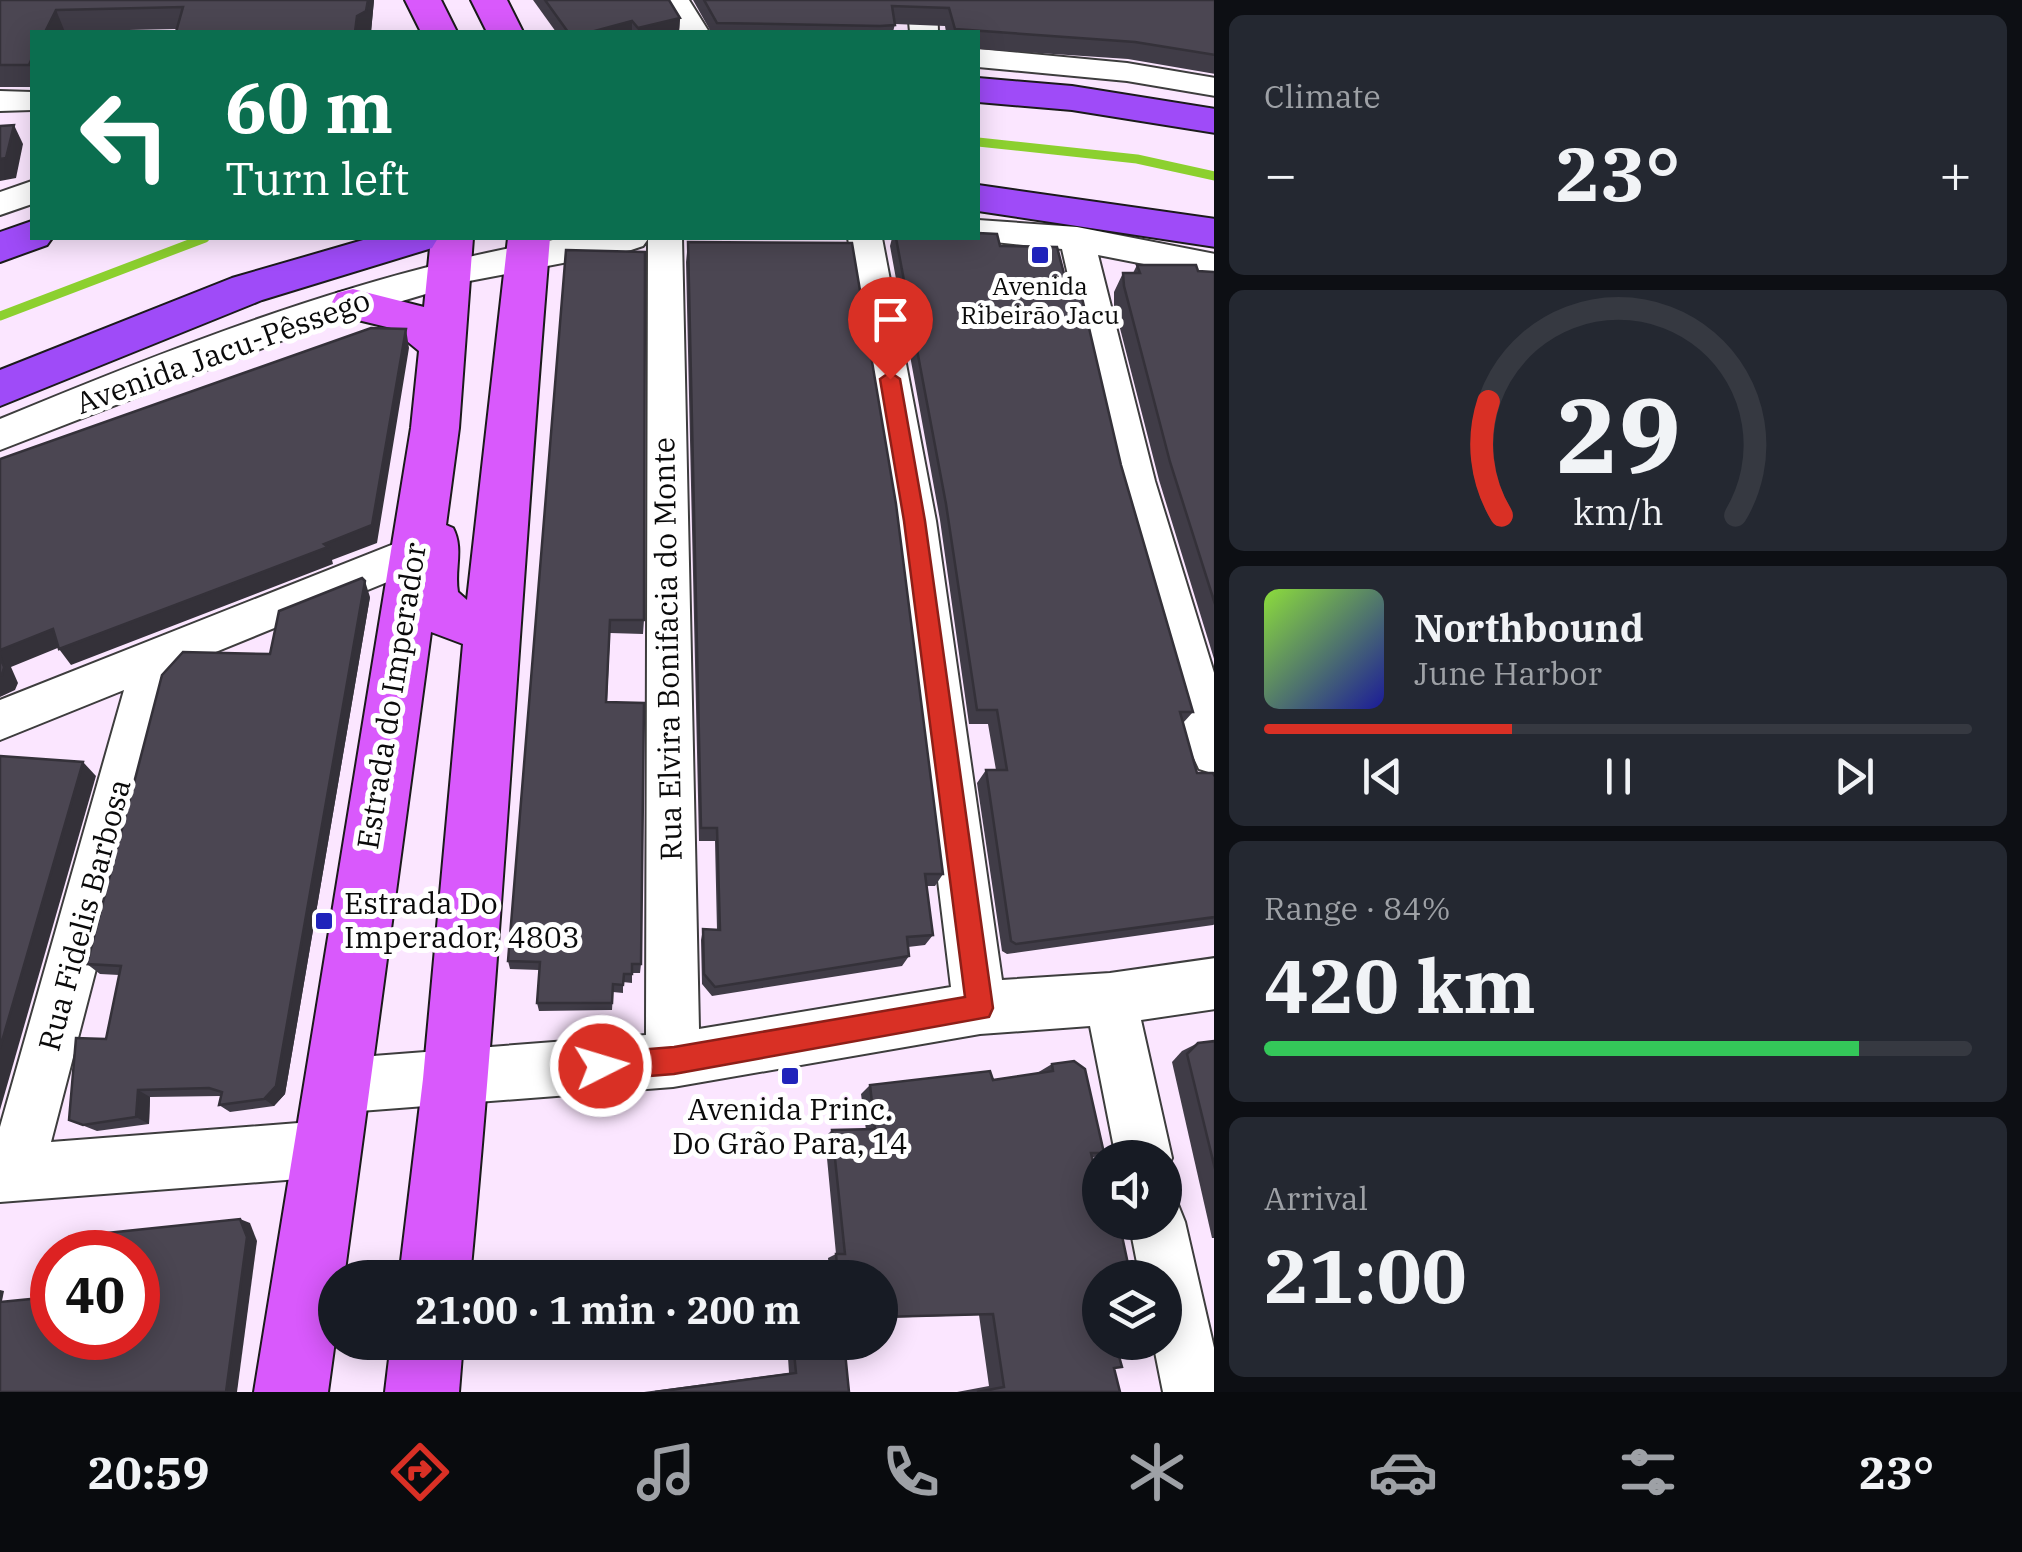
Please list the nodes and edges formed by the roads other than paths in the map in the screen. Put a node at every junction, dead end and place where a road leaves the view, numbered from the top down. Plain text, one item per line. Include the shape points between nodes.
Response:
1 (423, 0) edge
2 (489, 0) edge
3 (674, 0) edge
4 (958, 2) edge
5 (922, 11) edge
6 (438, 30) edge
7 (504, 30) edge
8 (693, 30) edge
9 (980, 58) edge
10 (1214, 88) edge
11 (980, 90) edge
12 (0, 101) edge
13 (30, 101) edge
14 (1214, 121) edge
15 (30, 193) edge
16 (980, 198) edge
17 (0, 204) edge
18 (980, 232) edge
19 (1214, 233) edge
20 (30, 236) edge
21 (605, 240) edge
22 (664, 240) edge
23 (865, 240) edge
24 (1077, 240) junction
25 (528, 246) edge
26 (0, 248) edge
27 (439, 250) edge
28 (1214, 266) edge
29 (353, 304) junction
30 (441, 347) junction
31 (0, 388) edge
32 (0, 435) edge
33 (414, 553) junction
34 (491, 626) junction
35 (155, 657) junction
36 (0, 720) edge
37 (1214, 754) edge
38 (1214, 983) edge
39 (1110, 999) junction
40 (980, 1008) junction
41 (674, 1060) junction
42 (456, 1079) junction
43 (334, 1086) junction
44 (1140, 1140) edge
45 (324, 1149) junction
46 (7, 1173) edge
47 (1161, 1240) edge
48 (436, 1260) edge
49 (425, 1360) edge
50 (290, 1392) edge
51 (422, 1392) edge
52 (1193, 1392) edge

1 - 6 main road
2 - 7 main road
3 - 8 street
4 - 5 street
9 - 10 street via 1128,72
11 - 14 highway
12 - 13 street
15 - 17 street
16 - 19 highway
18 - 24 street
20 - 26 highway
21 - 25 street
22 - 41 street, Rua Elvira Bonifacia do Monte
23 - 40 street via 915,521
24 - 28 street
24 - 37 street via 1135,481
25 - 27 street
25 - 34 main road
27 - 29 street, Avenida Jacu-Pêssego
27 - 30 main road, Estrada do Imperador
27 - 31 highway, Avenida Jacu-Pêssego via 247,289
29 - 30 main road via 405,316
29 - 32 street, Avenida Jacu-Pêssego
30 - 33 main road, Estrada do Imperador
30 - 34 main road via 457,395 430,581 434,603 456,621
33 - 35 street
33 - 43 main road, Estrada do Imperador
34 - 42 main road
35 - 36 street
35 - 46 street, Rua Fidelis Barbosa
38 - 39 street
39 - 40 street
39 - 44 street
40 - 41 street
41 - 42 street
42 - 43 street
42 - 48 main road
43 - 45 main road, Estrada do Imperador
45 - 46 street
45 - 50 main road, Estrada do Imperador
47 - 52 street
49 - 51 main road

